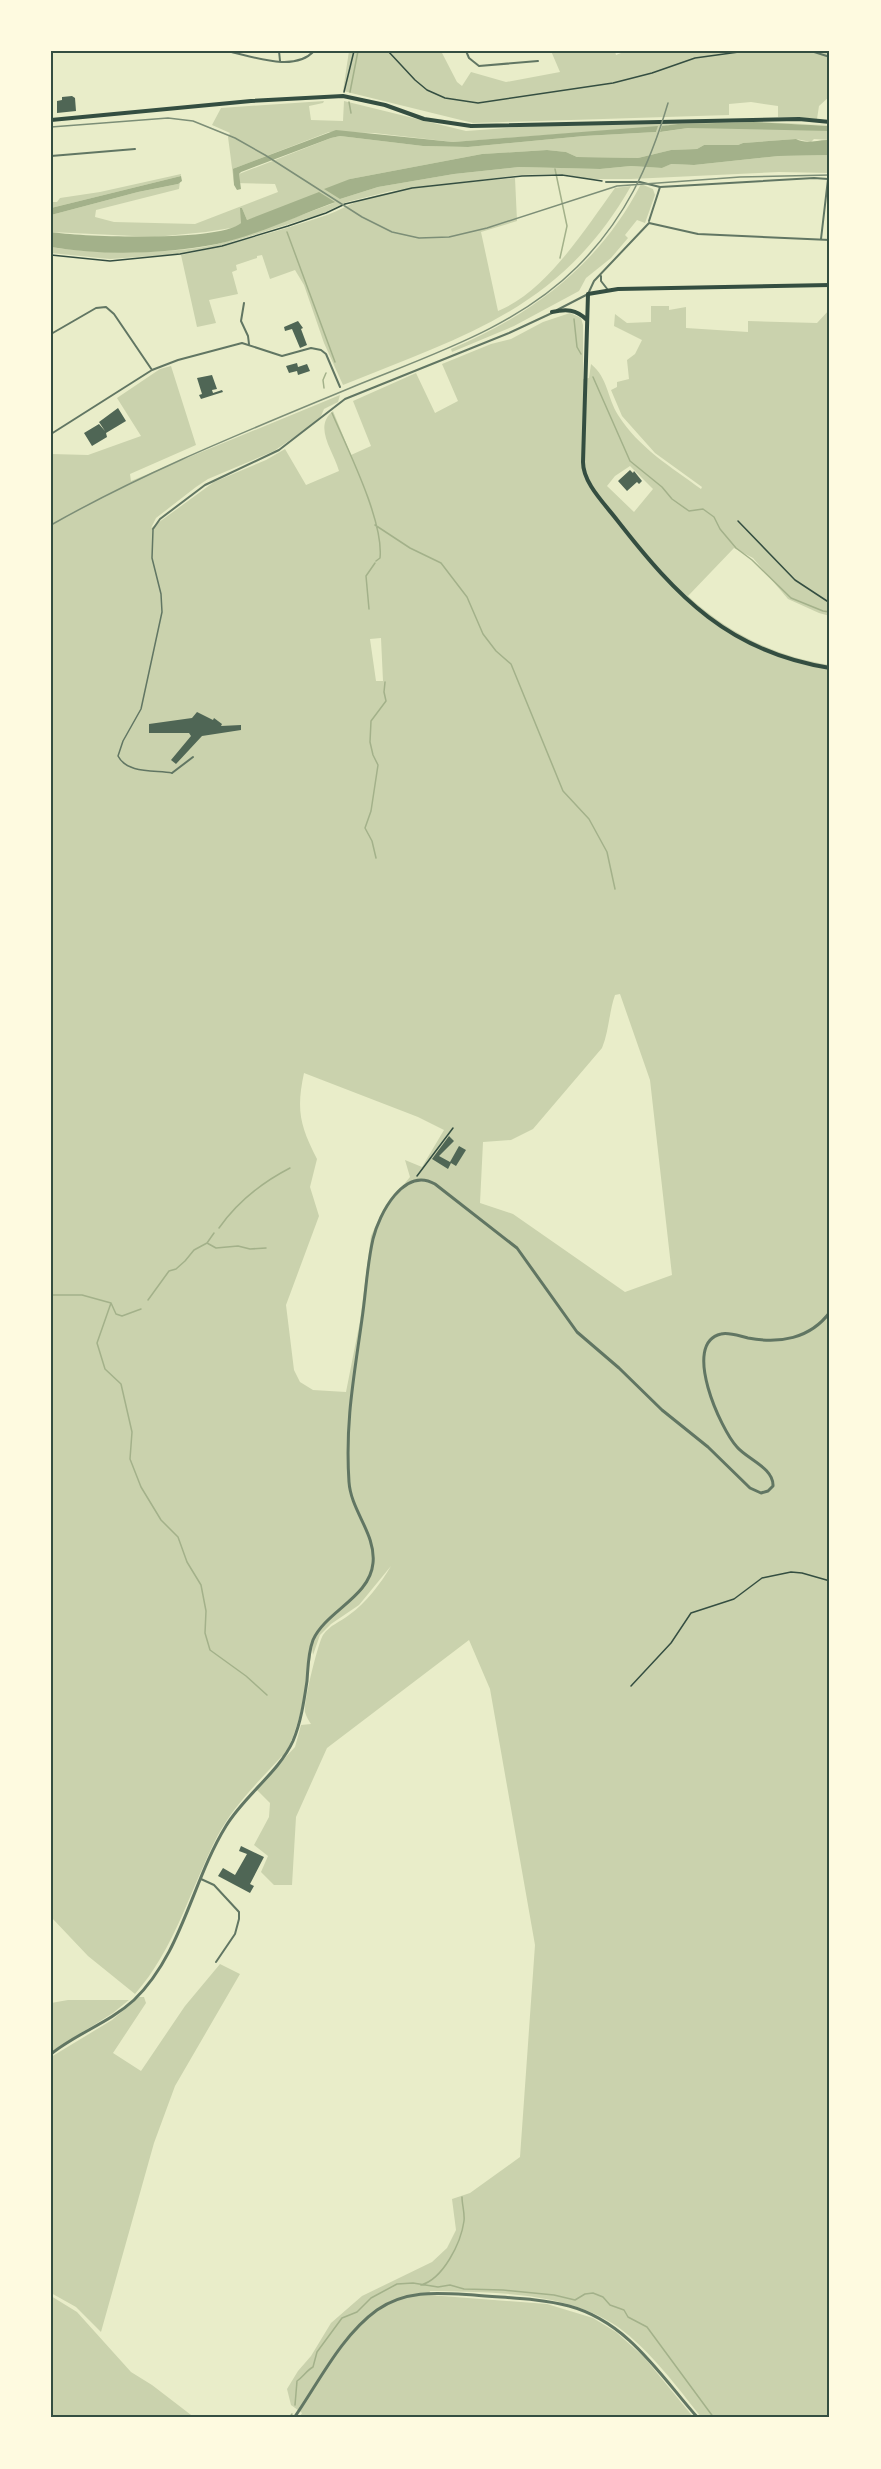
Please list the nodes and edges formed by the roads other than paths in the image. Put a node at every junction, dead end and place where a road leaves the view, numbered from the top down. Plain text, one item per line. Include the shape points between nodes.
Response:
1 (226, 51) edge
2 (279, 51) edge
3 (314, 51) edge
4 (466, 51) edge
5 (811, 51) edge
6 (830, 57) edge
7 (538, 61) dead end
8 (280, 62) junction
9 (51, 120) edge
10 (830, 122) edge
11 (135, 149) dead end
12 (51, 156) edge
13 (606, 182) road end
14 (660, 187) junction
15 (649, 223) junction
16 (821, 239) junction
17 (830, 240) edge
18 (602, 273) junction
19 (830, 285) edge
20 (608, 290) junction
21 (588, 294) junction
22 (244, 303) dead end
23 (552, 312) junction
24 (587, 320) junction
25 (51, 334) edge
26 (249, 344) junction
27 (152, 370) junction
28 (340, 387) dead end
29 (343, 395) dead end
30 (345, 399) junction
31 (51, 434) edge
32 (153, 530) joint
33 (830, 668) edge
34 (193, 757) dead end
35 (172, 773) joint
36 (830, 1312) edge
37 (201, 1879) junction
38 (216, 1962) dead end
39 (51, 2054) edge
40 (294, 2418) edge
41 (698, 2418) edge

1 - 8 street
2 - 8 street
3 - 8 street via 300,61
4 - 7 street via 479,66
5 - 6 street
9 - 10 main road via 343,96 424,119 492,128 681,121
11 - 12 street
13 - 14 street via 640,182
14 - 15 street
14 - 16 street via 828,179
15 - 16 street via 698,234
15 - 18 street
16 - 17 street
18 - 20 street via 601,281
18 - 21 street
19 - 20 main road
20 - 21 main road
21 - 23 street
21 - 24 main road
22 - 26 street via 241,321
23 - 24 main road via 574,311
23 - 30 street
24 - 33 main road via 583,462 586,478 662,575 696,608 762,650
25 - 27 street via 96,308 106,307
26 - 27 street
26 - 28 street via 282,356 311,348 321,350
27 - 31 street
29 - 30 street
30 - 32 street via 286,446 205,485 160,519
32 - 35 lane via 152,558 162,612 141,710 125,735 118,756 136,769
34 - 35 street
36 - 37 street via 817,1326 795,1338 768,1341 724,1333 706,1346 704,1372 729,1435 738,1449 772,1479 773,1486 768,1491 758,1492 577,1332 517,1248 435,1184 415,1180 404,1187 389,1204 375,1231 350,1392 349,1484 372,1548 372,1570 360,1589 316,1634 293,1742 229,1821
37 - 38 street via 214,1885 239,1912 235,1934
37 - 39 street via 172,1943 147,1984 126,2006
40 - 41 street via 362,2323 392,2301 435,2292 544,2301 592,2315 632,2342

